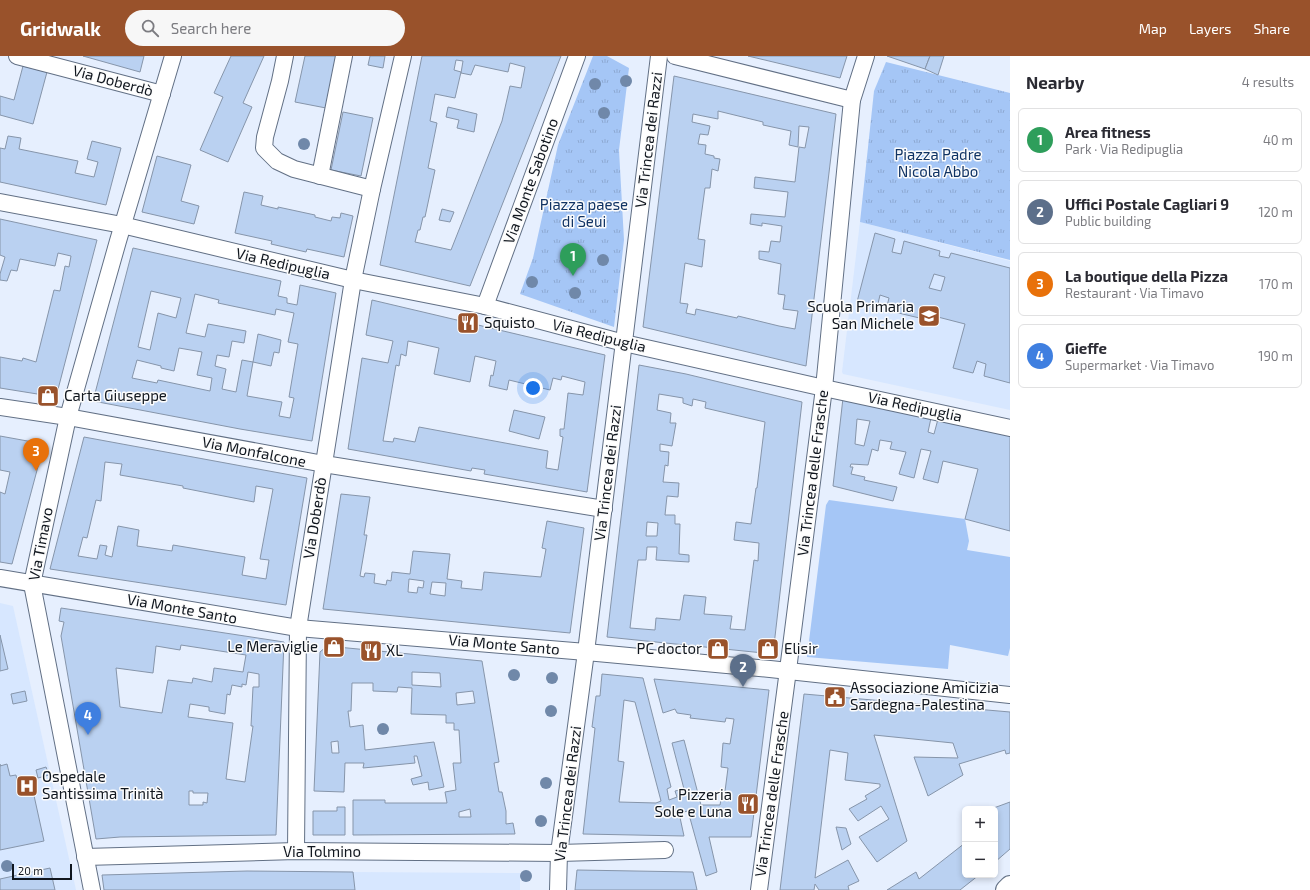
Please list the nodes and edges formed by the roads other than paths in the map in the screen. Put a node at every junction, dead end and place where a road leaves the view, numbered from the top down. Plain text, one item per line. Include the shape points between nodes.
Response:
1 (17, 56) edge
2 (173, 56) edge
3 (285, 56) edge
4 (344, 56) edge
5 (402, 56) edge
6 (577, 56) edge
7 (659, 56) edge
8 (675, 56) edge
9 (866, 56) edge
10 (162, 94) junction
11 (852, 100) junction
12 (320, 176) junction
13 (372, 189) junction
14 (0, 202) edge
15 (122, 226) junction
16 (354, 280) junction
17 (485, 306) junction
18 (624, 343) junction
19 (824, 388) junction
20 (0, 407) edge
21 (68, 416) junction
22 (1010, 428) edge
23 (324, 464) junction
24 (604, 510) junction
25 (0, 578) edge
26 (32, 584) junction
27 (298, 628) junction
28 (586, 652) junction
29 (788, 670) junction
30 (1010, 695) edge
31 (665, 850) dead end
32 (296, 851) junction
33 (559, 853) junction
34 (85, 857) junction
35 (1010, 886) edge
36 (92, 890) edge
37 (558, 890) edge
38 (759, 890) edge
39 (1006, 890) edge

1 - 10 street, Via Doberdò
2 - 10 street, Via Doberdò
3 - 12 street via 264,137 264,148 277,161
4 - 12 street
5 - 13 street, Via Doberdò
6 - 17 street, Via Monte Sabotino
7 - 18 street, Via Trincea dei Razzi
8 - 11 street
9 - 11 street, Via Trincea delle Frasche
10 - 15 street, Via Doberdò
11 - 19 street, Via Trincea delle Frasche
12 - 13 street
13 - 16 street, Via Doberdò
14 - 15 street, Via Redipuglia
15 - 16 street, Via Redipuglia
15 - 21 street, Via Timavo
16 - 17 street, Via Redipuglia
16 - 23 street, Via Doberdò
17 - 18 street, Via Redipuglia
18 - 19 street, Via Redipuglia
18 - 24 street, Via Trincea dei Razzi
19 - 22 street, Via Redipuglia
19 - 29 street, Via Trincea delle Frasche
20 - 21 street, Via Monfalcone
21 - 23 street, Via Monfalcone
21 - 26 street, Via Timavo
23 - 24 street, Via Monfalcone
23 - 27 street, Via Doberdò
24 - 28 street, Via Trincea dei Razzi
25 - 26 street, Via Monte Santo
26 - 27 street, Via Monte Santo
26 - 34 street, Via Timavo
27 - 28 street, Via Monte Santo
27 - 32 street, Via Doberdò
28 - 29 street, Via Monte Santo
28 - 33 street, Via Trincea dei Razzi
29 - 30 street, Via Monte Santo
29 - 38 street, Via Trincea delle Frasche
31 - 33 street, Via Tolmino
32 - 33 street, Via Tolmino
32 - 34 street, Via Tolmino
33 - 37 street, Via Trincea dei Razzi
34 - 36 street, Via Timavo
35 - 39 street

